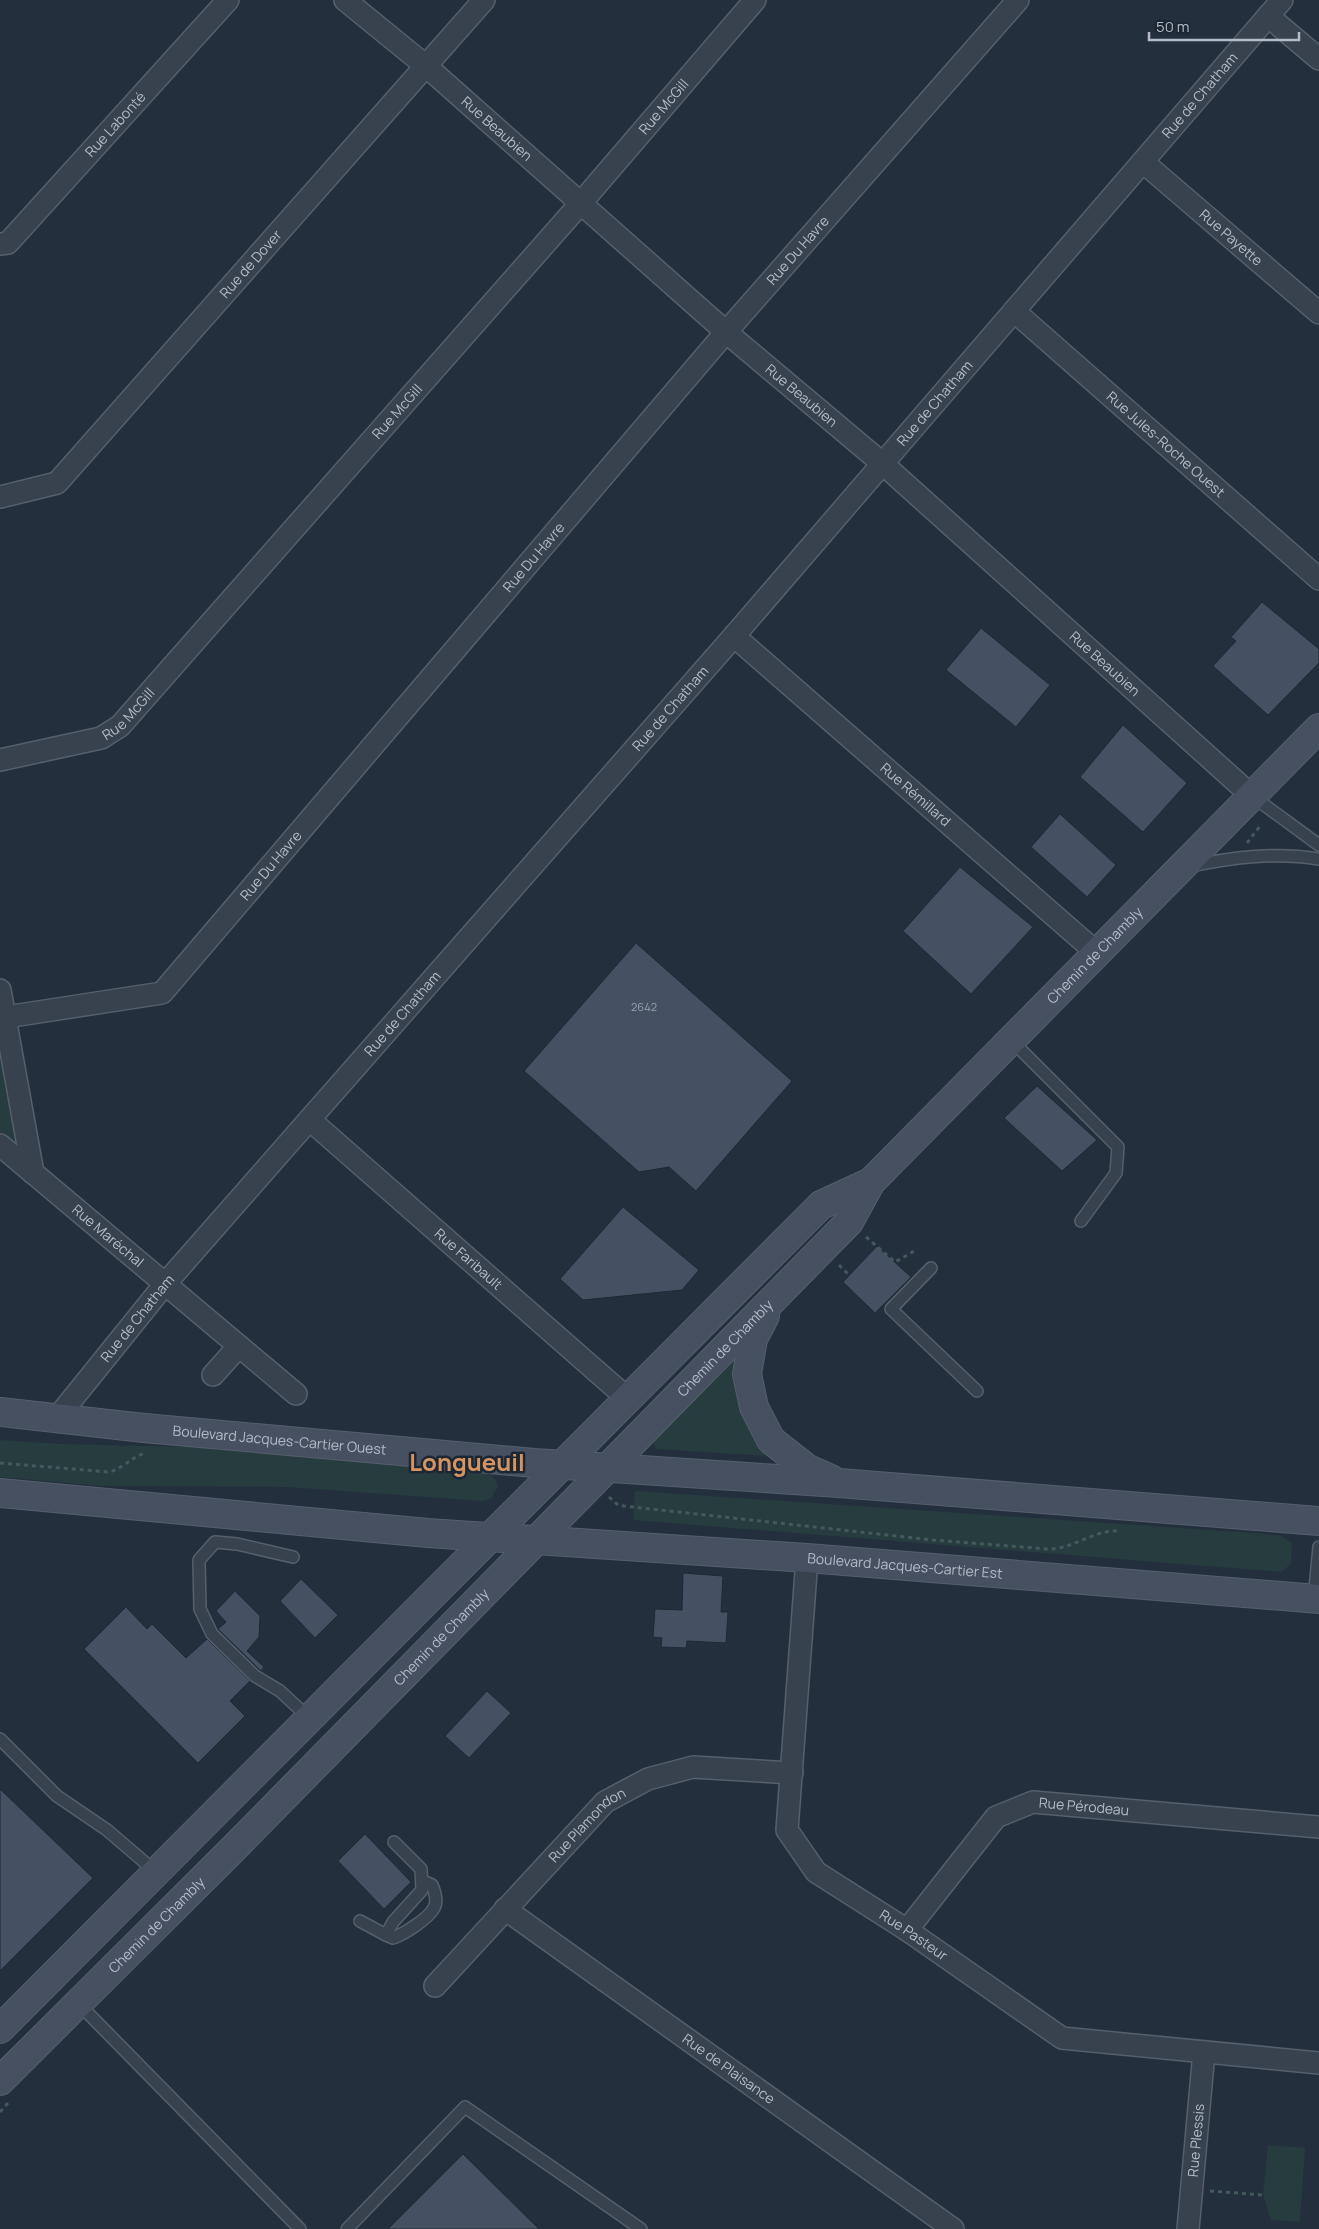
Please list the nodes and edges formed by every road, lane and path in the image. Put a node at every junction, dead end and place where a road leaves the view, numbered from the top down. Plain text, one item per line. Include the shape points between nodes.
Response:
1 (228, 0) edge
2 (345, 0) edge
3 (484, 0) edge
4 (756, 0) edge
5 (1018, 0) edge
6 (1282, 0) edge
7 (1268, 16) junction
8 (1319, 59) edge
9 (426, 66) junction
10 (1143, 162) junction
11 (580, 204) junction
12 (0, 244) edge
13 (1014, 311) junction
14 (1319, 313) edge
15 (726, 332) junction
16 (883, 464) junction
17 (0, 497) edge
18 (1319, 579) edge
19 (734, 636) junction
20 (1319, 728) edge
21 (0, 760) edge
22 (1252, 796) junction
23 (1260, 826) dead end
24 (1247, 843) dead end
25 (1319, 845) edge
26 (1319, 859) edge
27 (1182, 867) junction
28 (1097, 953) junction
29 (0, 990) edge
30 (3, 1020) edge
31 (1011, 1040) junction
32 (310, 1120) junction
33 (0, 1145) edge
34 (32, 1173) junction
35 (871, 1182) junction
36 (1080, 1221) dead end
37 (849, 1222) junction
38 (916, 1250) dead end
39 (931, 1268) dead end
40 (165, 1284) junction
41 (773, 1300) junction
42 (238, 1346) junction
43 (213, 1375) dead end
44 (978, 1390) dead end
45 (296, 1394) dead end
46 (627, 1398) junction
47 (0, 1412) edge
48 (57, 1418) junction
49 (154, 1453) dead end
50 (0, 1463) edge
51 (561, 1465) junction
52 (609, 1467) junction
53 (839, 1483) junction
54 (0, 1494) edge
55 (624, 1506) dead end
56 (1319, 1521) edge
57 (1123, 1531) dead end
58 (428, 1532) junction
59 (490, 1537) junction
60 (536, 1541) junction
61 (1319, 1547) edge
62 (293, 1558) dead end
63 (807, 1558) junction
64 (451, 1575) junction
65 (1316, 1599) edge
66 (310, 1718) junction
67 (0, 1739) edge
68 (792, 1774) junction
69 (1319, 1827) edge
70 (394, 1842) dead end
71 (156, 1872) junction
72 (423, 1881) junction
73 (505, 1909) junction
74 (360, 1921) dead end
75 (907, 1930) junction
76 (386, 1935) junction
77 (435, 1986) dead end
78 (78, 2003) junction
79 (0, 2029) edge
80 (1204, 2052) junction
81 (1319, 2063) edge
82 (0, 2081) edge
83 (1192, 2190) junction
84 (1263, 2195) dead end
85 (300, 2229) edge
86 (347, 2229) edge
87 (640, 2229) edge
88 (953, 2229) edge
89 (1188, 2229) edge

1 - 12 street, Rue Labonté via 8,242
2 - 9 street, Rue Beaubien
3 - 9 street, Rue de Dover
4 - 11 street, Rue McGill
5 - 15 street, Rue Du Havre
6 - 7 street, Rue de Chatham
7 - 8 street
7 - 10 street, Rue de Chatham
9 - 11 street, Rue Beaubien
9 - 17 street, Rue de Dover via 57,483
10 - 13 street, Rue de Chatham
10 - 14 street, Rue Payette
11 - 15 street, Rue Beaubien
11 - 21 street, Rue McGill via 120,726 101,738
13 - 16 street, Rue de Chatham
13 - 18 street, Rue Jules-Roche Ouest
15 - 16 street, Rue Beaubien
15 - 30 street, Rue Du Havre via 162,993
16 - 19 street, Rue de Chatham
16 - 22 street, Rue Beaubien
19 - 28 street, Rue Rémillard
19 - 32 street, Rue de Chatham
20 - 22 main road, Chemin de Chambly
22 - 25 lane
22 - 27 main road, Chemin de Chambly
23 - 24 path
26 - 27 lane via 1261,855
27 - 28 main road, Chemin de Chambly
28 - 31 main road, Chemin de Chambly
29 - 30 street
30 - 34 street
31 - 35 main road, Chemin de Chambly
31 - 36 lane via 1118,1147 1116,1173
32 - 40 street, Rue de Chatham
32 - 46 street, Rue Faribault
33 - 34 street, Rue Maréchal
34 - 40 street, Rue Maréchal
35 - 37 main road, Chemin de Chambly
35 - 46 main road, Chemin de Chambly via 821,1205
37 - 38 path via 895,1262
37 - 41 main road, Chemin de Chambly
39 - 44 lane via 891,1309
40 - 42 street, Rue Maréchal
40 - 48 street, Rue de Chatham
41 - 52 main road, Chemin de Chambly
41 - 53 main road via 752,1342 747,1374 754,1407 771,1440 808,1469
42 - 43 street
42 - 45 street, Rue Maréchal
46 - 51 main road, Chemin de Chambly
47 - 48 main road, Boulevard Jacques-Cartier Ouest
48 - 51 main road, Boulevard Jacques-Cartier Ouest
49 - 50 path via 144,1452 109,1472
51 - 52 main road
51 - 59 main road, Chemin de Chambly
52 - 53 main road
52 - 60 main road, Chemin de Chambly
53 - 56 main road
54 - 58 main road
55 - 57 path, Boulevard Jacques-Cartier Est via 933,1540 1058,1550 1096,1533
58 - 59 main road
58 - 64 main road via 449,1554
59 - 60 main road, Boulevard Jacques-Cartier Est
59 - 64 main road, Chemin de Chambly
60 - 63 main road, Boulevard Jacques-Cartier Est
60 - 78 main road, Chemin de Chambly
61 - 65 lane
62 - 66 lane via 215,1542 199,1560 200,1609 212,1634 255,1676 280,1691
63 - 65 main road, Boulevard Jacques-Cartier Est
63 - 68 street, Rue Pasteur
64 - 66 main road, Chemin de Chambly
66 - 71 main road, Chemin de Chambly
67 - 71 lane via 58,1796 107,1830
68 - 73 street, Rue Plamondon via 692,1768 648,1779 605,1802
68 - 75 street, Rue Pasteur via 787,1830 816,1872
69 - 75 street, Rue Pérodeau via 1033,1802 996,1817
70 - 72 lane via 421,1869
71 - 79 main road, Chemin de Chambly
72 - 76 lane via 422,1890 393,1922
72 - 76 lane via 432,1885 436,1896 434,1908 406,1934 393,1938
73 - 77 street, Rue Plamondon
73 - 88 street, Rue de Plaisance
74 - 76 lane
75 - 80 street, Rue Pasteur via 1062,2038
78 - 82 main road, Chemin de Chambly
78 - 85 lane
80 - 81 street, Rue Pasteur
80 - 83 street, Rue Plessis
83 - 84 path
83 - 89 street, Rue Plessis
86 - 87 lane via 465,2107

